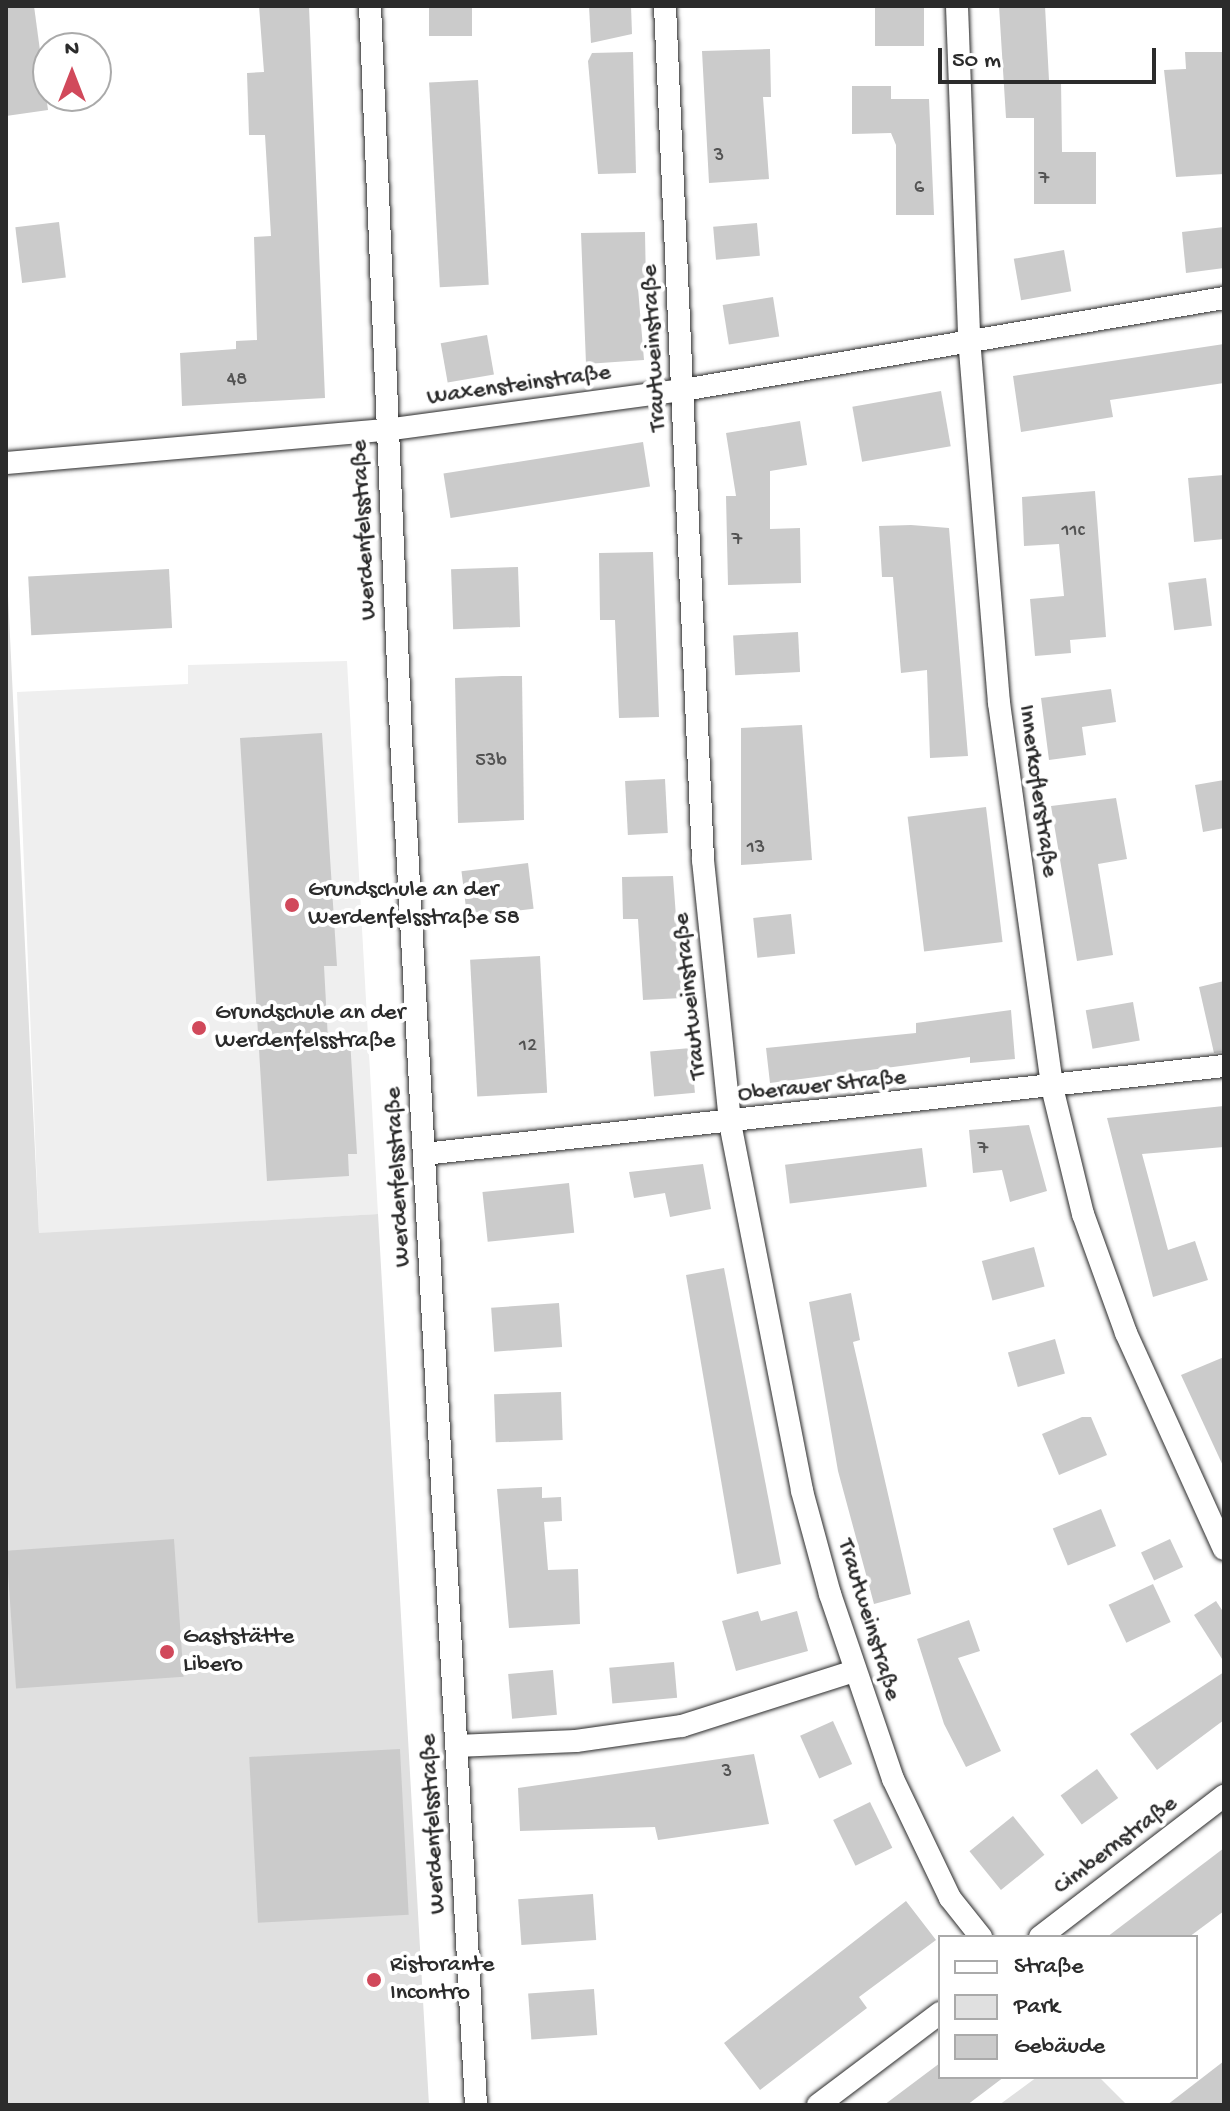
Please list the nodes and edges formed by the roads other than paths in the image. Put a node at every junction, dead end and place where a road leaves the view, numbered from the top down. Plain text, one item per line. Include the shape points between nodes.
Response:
1 (370, 6) edge
2 (665, 6) edge
3 (957, 6) edge
4 (1224, 298) edge
5 (969, 338) junction
6 (683, 390) junction
7 (386, 430) junction
8 (6, 463) edge
9 (1224, 1066) edge
10 (1052, 1087) junction
11 (730, 1123) junction
12 (424, 1154) junction
13 (1224, 1549) edge
14 (854, 1671) junction
15 (456, 1746) junction
16 (1224, 1796) edge
17 (979, 1935) edge
18 (1043, 1935) edge
19 (938, 2015) edge
20 (476, 2105) edge
21 (818, 2105) edge

1 - 7 street, Werdenfelsstraße
2 - 6 street, Trautweinstraße
3 - 5 street, Innerkoflerstraße
4 - 5 street, Waxensteinstraße
5 - 6 street, Waxensteinstraße
5 - 10 street, Innerkoflerstraße via 999,703
6 - 7 street, Waxensteinstraße
6 - 11 street, Trautweinstraße via 703,860
7 - 8 street, Waxensteinstraße
7 - 12 street, Werdenfelsstraße
9 - 10 street, Oberauer Straße
10 - 11 street, Oberauer Straße
10 - 13 street, Innerkoflerstraße via 1083,1214 1126,1333
11 - 12 street, Oberauer Straße
11 - 14 street, Trautweinstraße via 802,1491
12 - 15 street, Werdenfelsstraße
14 - 15 street via 682,1726 576,1741
14 - 17 street, Trautweinstraße via 893,1779 950,1898
15 - 20 street, Werdenfelsstraße
16 - 18 street, Cimbernstraße
19 - 21 street

